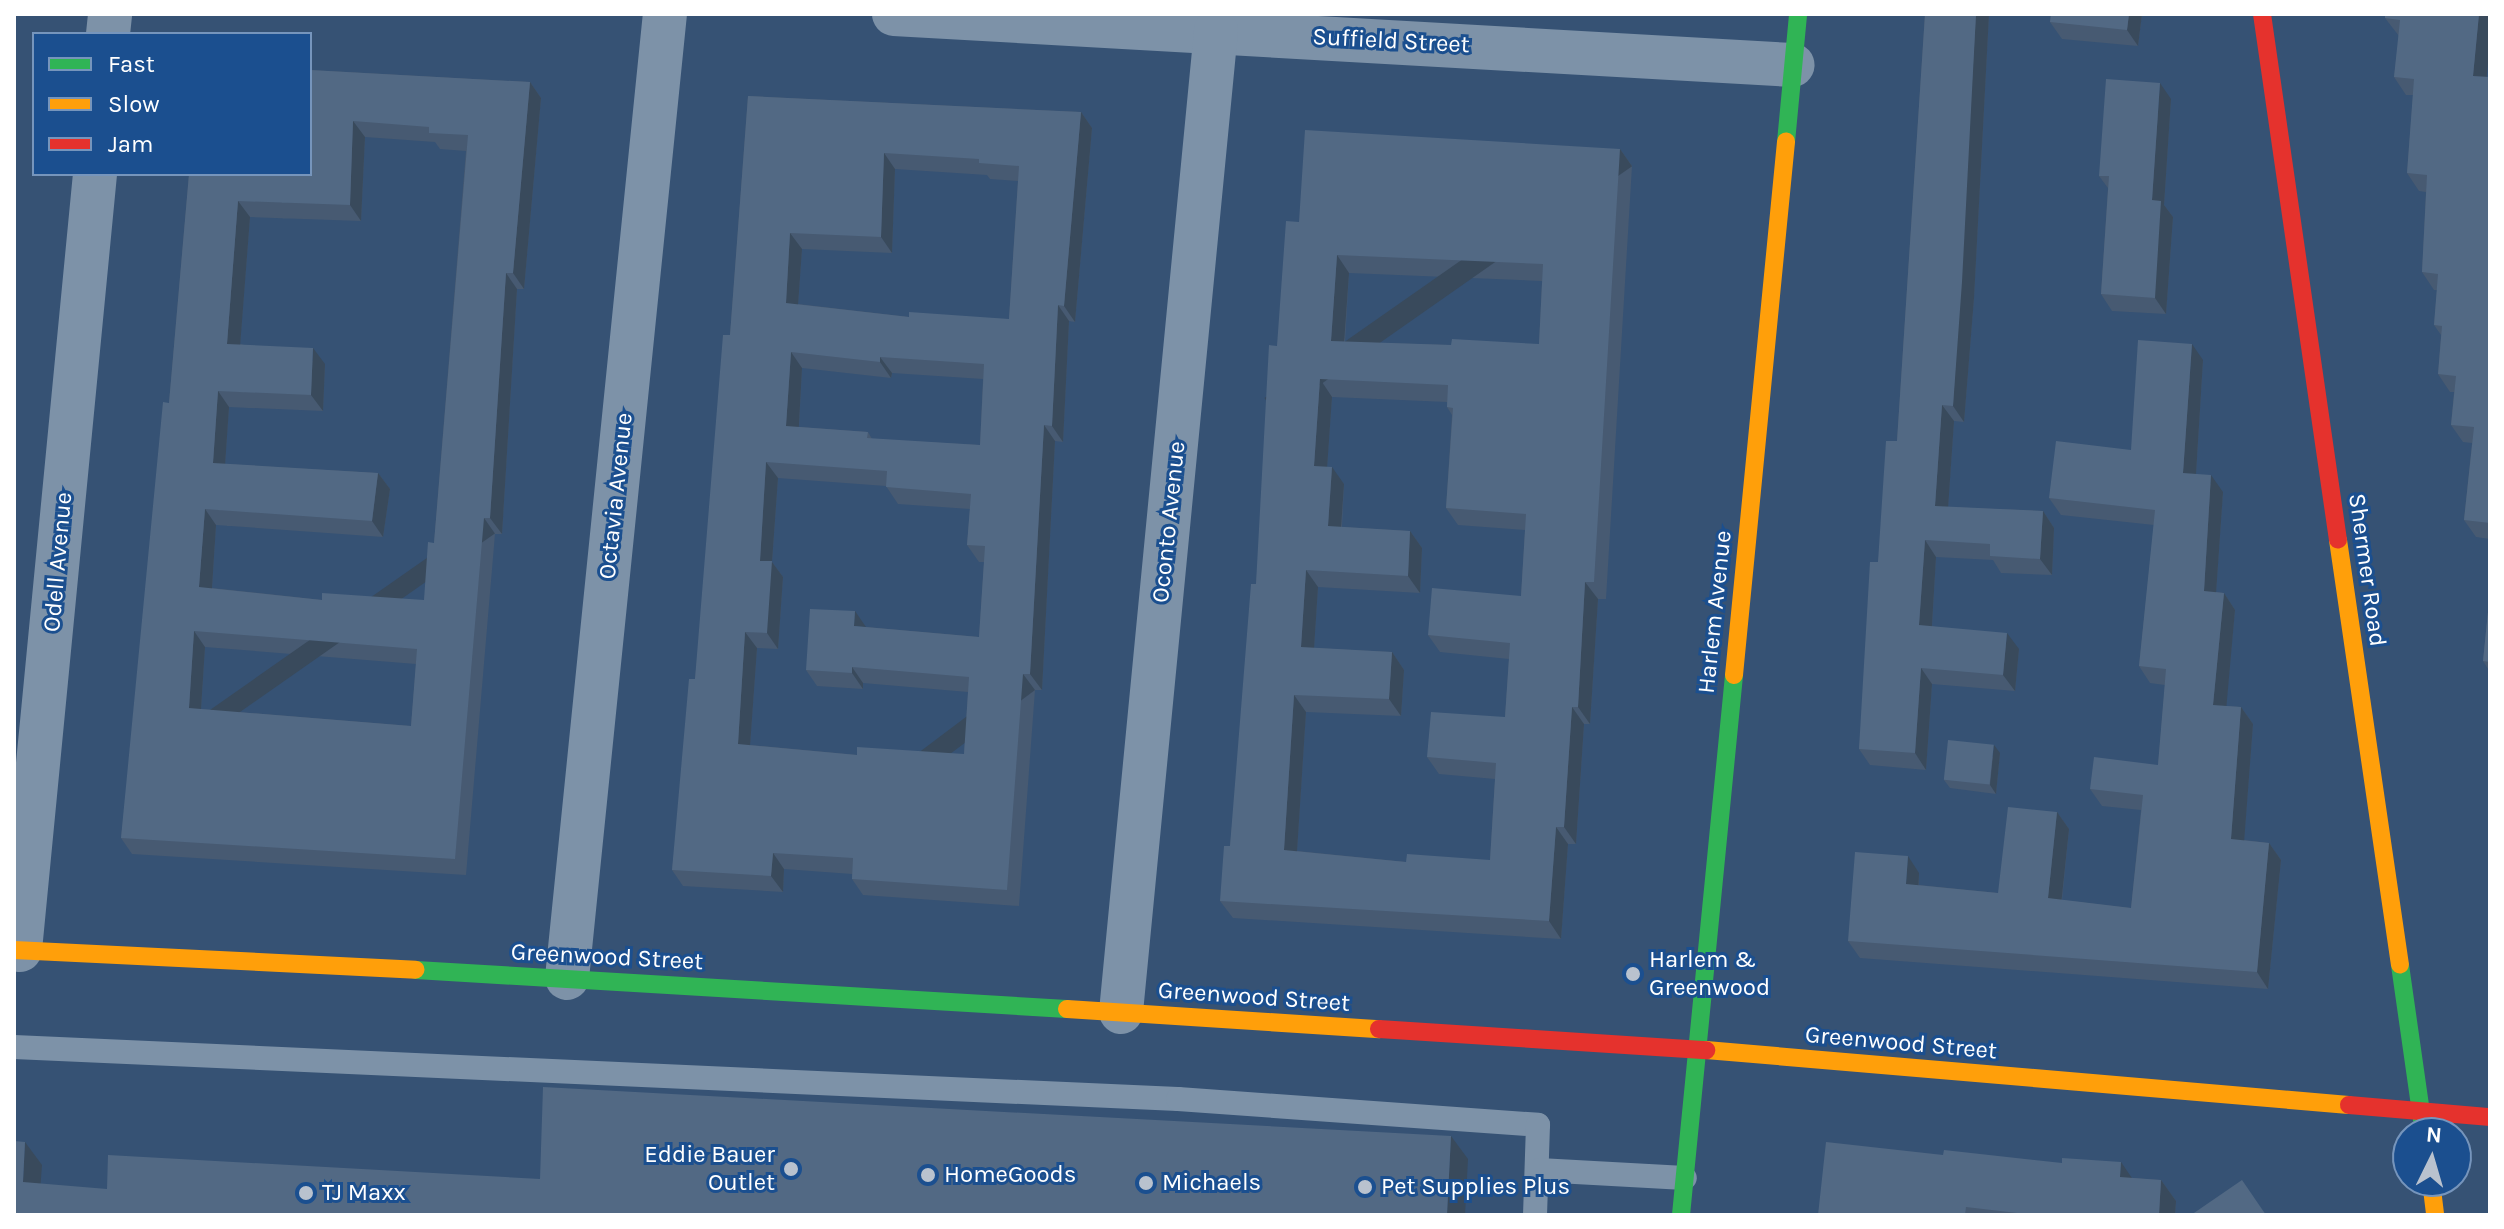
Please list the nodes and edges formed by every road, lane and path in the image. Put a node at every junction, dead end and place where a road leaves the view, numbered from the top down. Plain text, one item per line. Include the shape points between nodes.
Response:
1 (665, 14) edge
2 (894, 14) edge
3 (1798, 14) edge
4 (2262, 14) edge
5 (1216, 31) junction
6 (1793, 65) junction
7 (95, 176) edge
8 (17, 950) edge
9 (567, 978) junction
10 (1121, 1012) junction
11 (14, 1047) edge
12 (1697, 1049) junction
13 (2422, 1112) junction
14 (2422, 1117) edge
15 (2490, 1117) edge
16 (1539, 1170) junction
17 (1685, 1178) junction
18 (1535, 1215) edge
19 (1681, 1215) edge

1 - 9 street, Octavia Avenue
2 - 5 street, Suffield Street
3 - 6 street, Harlem Avenue
4 - 13 street, Shermer Road
5 - 6 street, Suffield Street
5 - 10 street, Oconto Avenue
6 - 12 street, Harlem Avenue
7 - 8 street, Odell Avenue
8 - 9 street, Greenwood Street
9 - 10 street, Greenwood Street
10 - 12 street, Greenwood Street
11 - 16 lane via 1178,1099 1538,1125
12 - 13 street, Greenwood Street
12 - 17 street, Harlem Avenue
13 - 14 street, Shermer Road
13 - 15 street, Greenwood Street
16 - 17 lane
16 - 18 lane
17 - 19 street, Harlem Avenue

